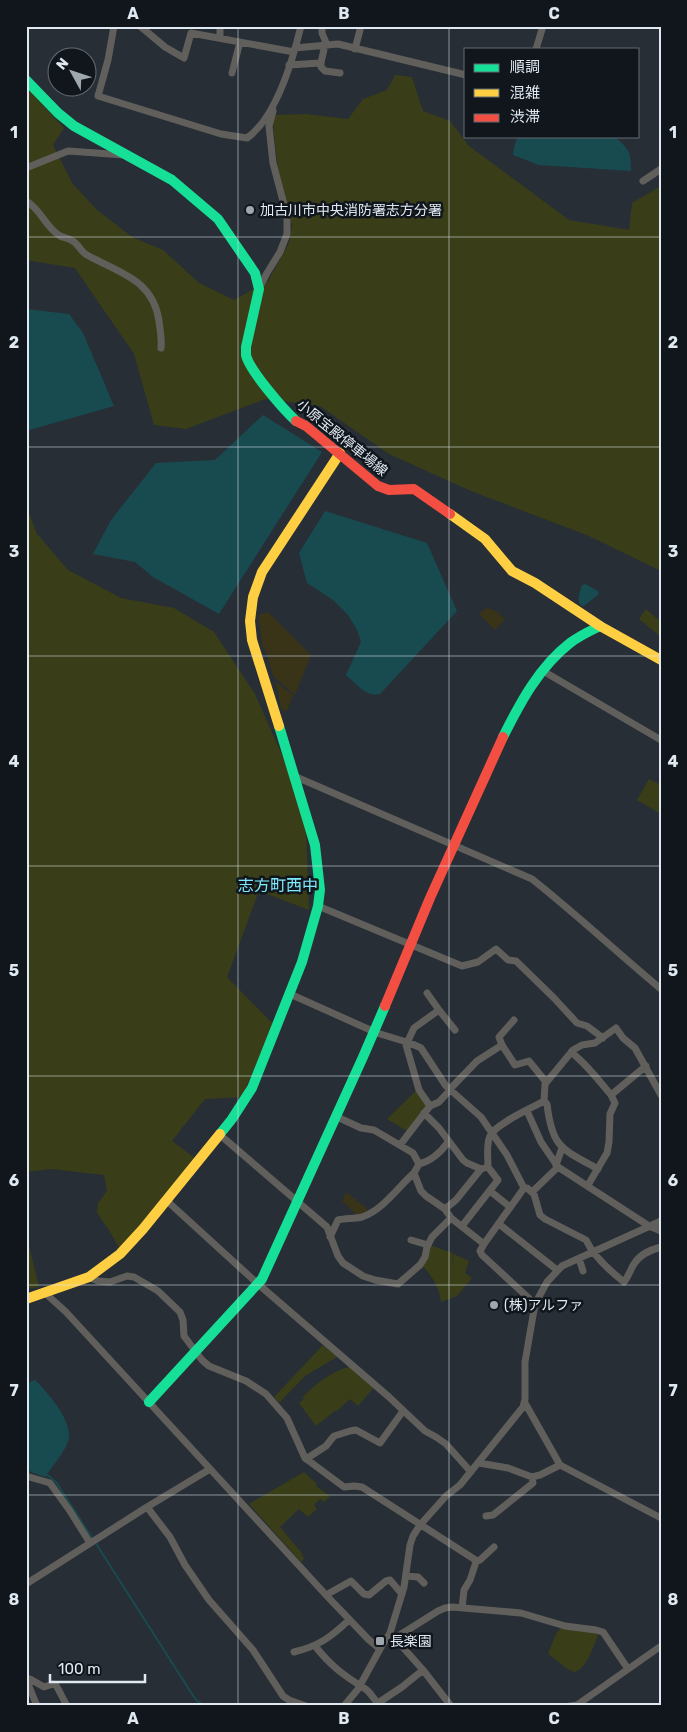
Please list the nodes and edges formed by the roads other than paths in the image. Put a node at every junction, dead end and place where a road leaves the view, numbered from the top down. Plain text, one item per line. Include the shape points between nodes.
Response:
1 (114, 26) edge
2 (140, 26) edge
3 (220, 26) edge
4 (301, 26) edge
5 (322, 26) edge
6 (362, 26) edge
7 (543, 26) edge
8 (220, 38) junction
9 (240, 42) junction
10 (325, 45) junction
11 (536, 48) edge
12 (355, 49) junction
13 (295, 50) junction
14 (320, 63) junction
15 (289, 65) junction
16 (232, 73) dead end
17 (340, 73) dead end
18 (464, 75) edge
19 (26, 80) edge
20 (275, 100) junction
21 (127, 155) junction
22 (26, 168) edge
23 (661, 169) edge
24 (643, 181) dead end
25 (26, 201) edge
26 (259, 289) junction
27 (161, 348) dead end
28 (340, 454) junction
29 (600, 626) junction
30 (661, 660) edge
31 (543, 671) junction
32 (661, 740) edge
33 (294, 776) junction
34 (454, 845) junction
35 (318, 906) junction
36 (410, 945) junction
37 (661, 989) edge
38 (427, 993) dead end
39 (290, 994) junction
40 (439, 1010) junction
41 (514, 1020) dead end
42 (373, 1030) junction
43 (455, 1030) dead end
44 (603, 1038) junction
45 (407, 1042) junction
46 (502, 1045) junction
47 (571, 1052) junction
48 (646, 1066) junction
49 (546, 1082) junction
50 (450, 1089) junction
51 (611, 1095) junction
52 (661, 1095) edge
53 (544, 1101) junction
54 (430, 1106) junction
55 (527, 1111) junction
56 (424, 1114) junction
57 (335, 1116) junction
58 (492, 1132) junction
59 (219, 1134) junction
60 (448, 1142) junction
61 (400, 1145) junction
62 (562, 1148) junction
63 (419, 1164) junction
64 (557, 1166) junction
65 (484, 1168) junction
66 (598, 1169) junction
67 (414, 1173) junction
68 (588, 1185) junction
69 (524, 1188) junction
70 (490, 1191) junction
71 (532, 1192) junction
72 (166, 1200) junction
73 (297, 1201) junction
74 (510, 1208) junction
75 (444, 1209) junction
76 (452, 1218) junction
77 (661, 1221) edge
78 (499, 1224) junction
79 (462, 1226) junction
80 (649, 1226) junction
81 (661, 1231) edge
82 (330, 1237) junction
83 (411, 1240) dead end
84 (484, 1244) junction
85 (428, 1245) junction
86 (661, 1247) edge
87 (593, 1251) junction
88 (579, 1258) junction
89 (557, 1270) junction
90 (583, 1271) dead end
91 (90, 1277) junction
92 (258, 1284) junction
93 (44, 1292) junction
94 (26, 1299) edge
95 (535, 1304) junction
96 (195, 1353) junction
97 (149, 1402) junction
98 (525, 1404) junction
99 (403, 1411) junction
100 (306, 1459) junction
101 (479, 1463) junction
102 (560, 1465) junction
103 (210, 1469) junction
104 (471, 1472) junction
105 (26, 1476) edge
106 (532, 1476) junction
107 (147, 1507) junction
108 (486, 1516) dead end
109 (661, 1518) edge
110 (420, 1525) junction
111 (90, 1543) junction
112 (494, 1547) dead end
113 (476, 1561) junction
114 (406, 1576) junction
115 (26, 1584) edge
116 (424, 1584) dead end
117 (402, 1594) junction
118 (326, 1595) junction
119 (462, 1608) junction
120 (349, 1620) junction
121 (392, 1636) junction
122 (315, 1646) junction
123 (661, 1646) edge
124 (380, 1649) junction
125 (294, 1652) dead end
126 (628, 1669) junction
127 (423, 1670) junction
128 (26, 1679) edge
129 (360, 1686) junction
130 (352, 1698) junction
131 (381, 1704) edge
132 (37, 1706) edge
133 (67, 1706) edge
134 (306, 1706) edge
135 (344, 1706) edge
136 (354, 1706) edge
137 (451, 1706) edge
138 (570, 1706) edge

1 - 20 street via 98,96 221,134 247,138 268,116
2 - 8 street via 164,47 184,58 191,33
3 - 8 street
4 - 13 street
5 - 10 street
6 - 12 street
7 - 11 street
8 - 9 street
9 - 13 street
9 - 16 street
10 - 12 street via 338,44
10 - 13 street
10 - 14 street
12 - 18 street
13 - 15 street
14 - 15 street
14 - 17 street via 325,71
15 - 20 street
19 - 21 street via 74,126
20 - 26 street via 269,126 273,163 287,216 286,234 280,252
21 - 22 street via 68,151
21 - 26 street via 172,180 218,219 254,273
23 - 24 street
25 - 27 street via 33,205 51,229 72,240 85,254 132,278 148,291 157,309
26 - 28 street, 小原宝殿停車場線 via 246,356 280,405
28 - 29 street, 小原宝殿停車場線 via 378,486 389,490 414,489 486,539 512,572 535,583
28 - 33 street via 262,572 249,609 252,640
29 - 30 street, 小原宝殿停車場線
29 - 31 street via 572,642
31 - 32 street
31 - 34 street via 496,751
33 - 34 street
33 - 35 street via 314,845 320,890
34 - 36 street
34 - 37 street via 532,879
35 - 36 street
35 - 39 street
36 - 42 street
36 - 44 street via 462,966 478,962 496,949 508,960 516,961 577,1023 588,1026
38 - 40 street
39 - 42 street
39 - 59 street via 252,1088
40 - 43 street
40 - 45 street via 414,1028
41 - 46 street via 500,1037
42 - 45 street
42 - 57 street
44 - 47 street
44 - 48 street via 616,1028 635,1048
45 - 50 street via 420,1048
45 - 54 street via 419,1090
46 - 49 street via 515,1065 529,1061
46 - 50 street via 477,1060
47 - 49 street
47 - 51 street via 584,1062
48 - 51 street
48 - 52 street
49 - 53 street
50 - 54 street via 439,1102
50 - 58 street via 482,1117
51 - 66 street via 615,1103 610,1114 609,1142
53 - 55 street
53 - 62 street via 554,1136
54 - 56 street
55 - 58 street
55 - 64 street via 541,1142
56 - 60 street
56 - 61 street
57 - 61 street via 361,1128 374,1130
57 - 73 street
58 - 65 street
58 - 69 street
59 - 72 street
59 - 73 street
60 - 63 street via 431,1159
60 - 65 street via 467,1163
61 - 63 street via 413,1153
62 - 64 street
62 - 66 street
63 - 67 street
64 - 68 street
64 - 71 street
65 - 70 street via 498,1180
65 - 75 street
66 - 68 street
67 - 75 street via 421,1191
67 - 82 street via 371,1213 338,1220
68 - 80 street
69 - 71 street
69 - 74 street
70 - 74 street
70 - 79 street
71 - 87 street via 545,1220 586,1240
72 - 91 street via 120,1254
72 - 92 street
73 - 82 street via 327,1227
73 - 92 street
74 - 78 street
75 - 76 street
76 - 79 street
76 - 85 street
77 - 80 street
78 - 84 street
78 - 89 street
79 - 84 street
80 - 81 street
80 - 87 street
82 - 85 street via 343,1263 363,1276 395,1285 420,1265
83 - 85 street
84 - 95 street via 480,1252 482,1255
86 - 87 street via 641,1255 624,1282
87 - 88 street
88 - 89 street
88 - 90 street
89 - 95 street
91 - 93 street
91 - 96 street via 110,1282 127,1276 158,1292 180,1312 184,1336
92 - 96 street
92 - 99 street
93 - 94 street
93 - 97 street
95 - 98 street via 525,1362
96 - 97 street
96 - 100 street via 209,1366 246,1381 266,1394 287,1418
97 - 103 street
98 - 101 street
98 - 102 street
99 - 100 street via 380,1443 350,1430 334,1436 326,1446
99 - 104 street via 446,1444
100 - 110 street via 344,1487 362,1487
101 - 104 street
101 - 106 street
102 - 106 street
102 - 109 street
103 - 107 street
103 - 118 street
104 - 110 street
105 - 111 street via 50,1483
106 - 108 street via 533,1483 493,1516
107 - 111 street
107 - 134 street via 210,1600 253,1650 283,1696
110 - 113 street
110 - 114 street via 410,1545
111 - 115 street
112 - 113 street
113 - 119 street via 464,1590
114 - 116 street via 418,1577
114 - 117 street
117 - 118 street via 390,1580 386,1580 369,1595 351,1581
117 - 121 street
118 - 120 street
119 - 121 street via 445,1608
119 - 126 street via 521,1613 565,1626 603,1632
120 - 122 street
120 - 124 street
121 - 124 street
121 - 127 street
122 - 125 street
122 - 129 street via 333,1667
123 - 126 street
124 - 129 street
126 - 138 street via 577,1705
127 - 131 street
127 - 137 street
128 - 132 street
128 - 133 street via 44,1687 56,1685
129 - 130 street
129 - 131 street
130 - 135 street
130 - 136 street

